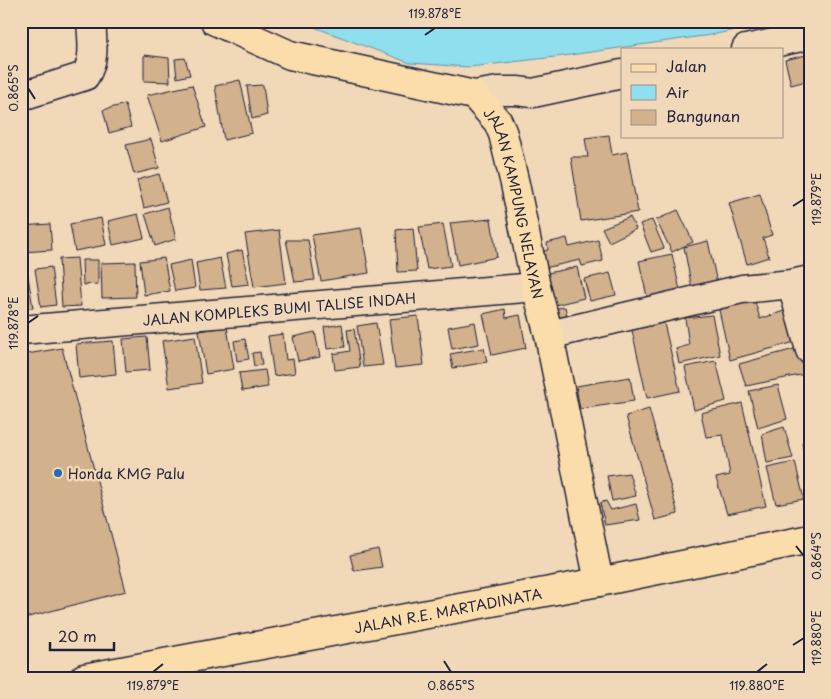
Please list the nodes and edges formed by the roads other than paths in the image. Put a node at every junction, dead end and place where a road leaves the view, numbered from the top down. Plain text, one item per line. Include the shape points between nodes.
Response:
1 (91, 21) edge
2 (215, 21) edge
3 (810, 36) edge
4 (751, 48) edge
5 (621, 74) edge
6 (24, 95) dead end
7 (474, 95) junction
8 (801, 282) edge
9 (536, 288) junction
10 (21, 330) edge
11 (549, 335) junction
12 (810, 350) edge
13 (810, 539) edge
14 (598, 582) junction
15 (84, 678) edge

1 - 6 street via 93,60 85,76
2 - 7 main road, JALAN KAMPUNG NELAYAN via 290,55
3 - 4 street
5 - 7 street via 533,93 498,91
7 - 9 main road, JALAN KAMPUNG NELAYAN via 498,122 503,134
8 - 11 street via 742,289
8 - 12 street
9 - 10 street, JALAN KOMPLEKS BUMI TALISE INDAH
9 - 11 main road, JALAN KAMPUNG NELAYAN
11 - 14 main road, JALAN KAMPUNG NELAYAN
13 - 14 main road, JALAN R.E. MARTADINATA
14 - 15 main road, JALAN R.E. MARTADINATA

